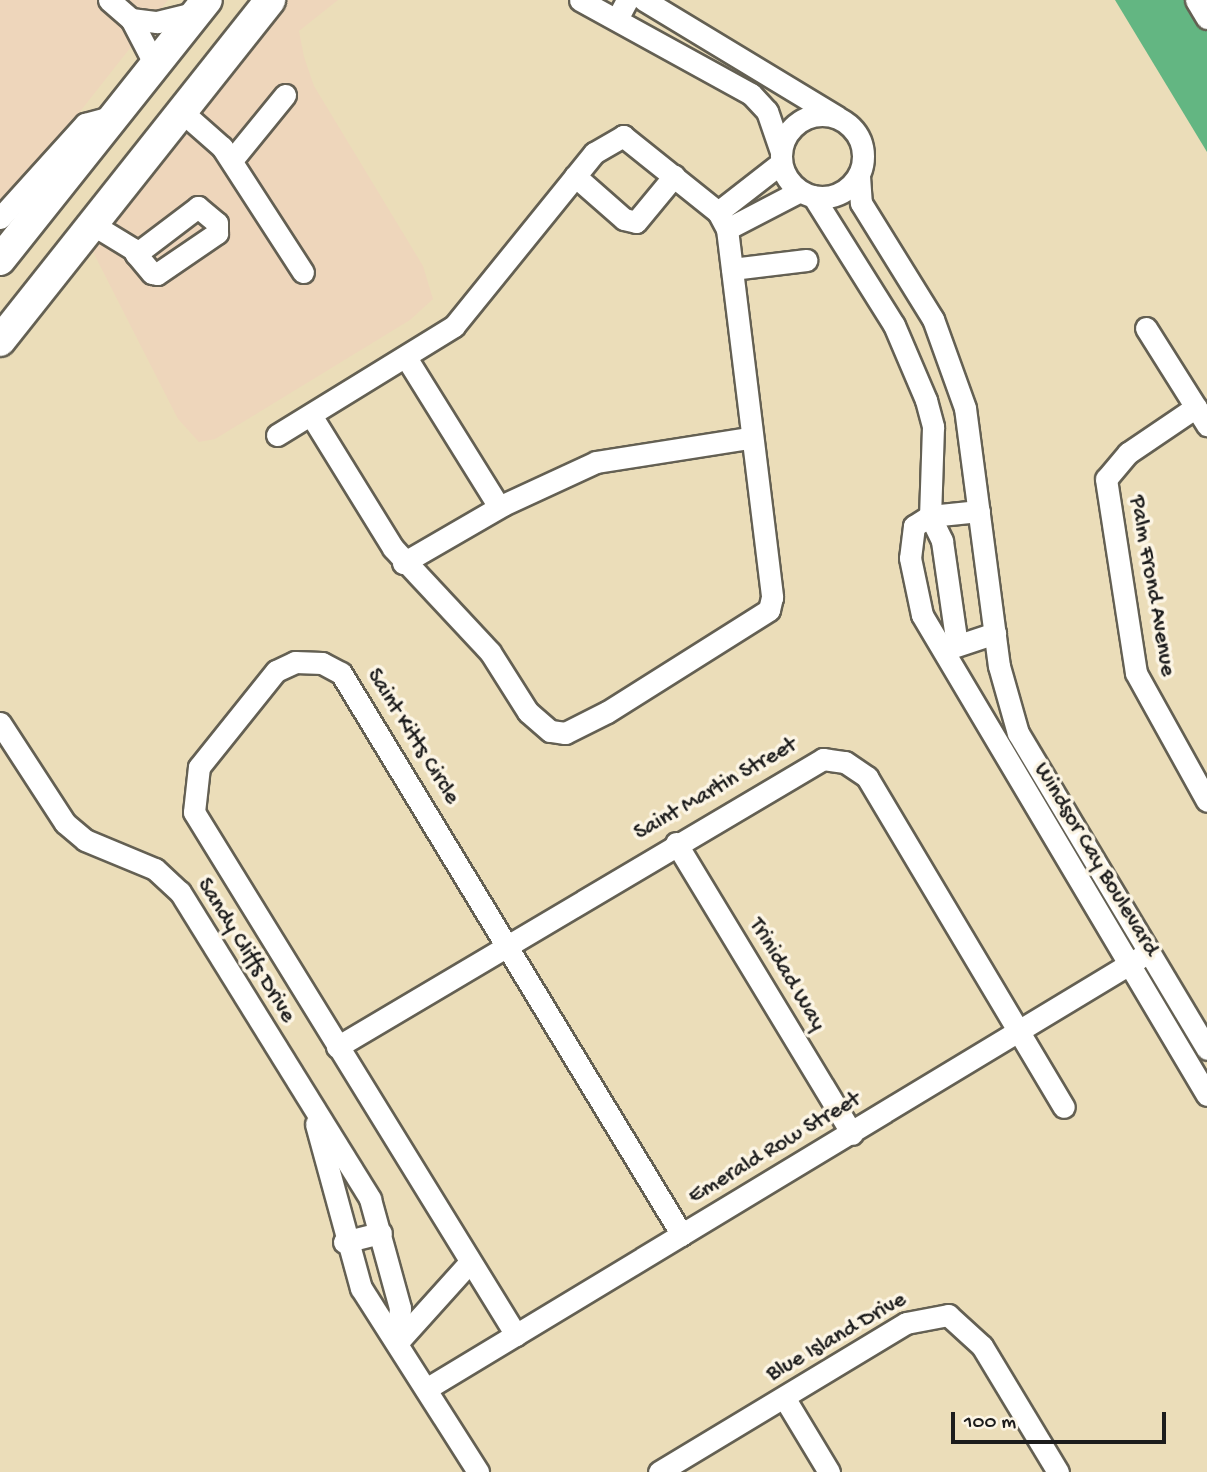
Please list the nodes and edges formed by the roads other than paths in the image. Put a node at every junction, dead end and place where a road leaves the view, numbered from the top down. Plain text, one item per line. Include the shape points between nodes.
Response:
1 (109, 0) edge
2 (270, 0) edge
3 (580, 0) edge
4 (643, 0) edge
5 (1196, 0) edge
6 (202, 6) edge
7 (622, 9) edge
8 (1207, 18) edge
9 (131, 19) junction
10 (155, 65) junction
11 (285, 95) dead end
12 (181, 111) junction
13 (114, 116) junction
14 (837, 117) junction
15 (781, 157) junction
16 (232, 160) junction
17 (575, 176) junction
18 (674, 176) junction
19 (859, 176) junction
20 (806, 193) junction
21 (0, 218) edge
22 (722, 221) junction
23 (92, 224) junction
24 (136, 254) dead end
25 (0, 260) edge
26 (806, 260) dead end
27 (732, 269) junction
28 (303, 272) dead end
29 (1146, 328) dead end
30 (0, 341) edge
31 (407, 359) junction
32 (311, 415) junction
33 (1201, 416) edge
34 (277, 435) dead end
35 (750, 438) junction
36 (499, 507) junction
37 (979, 512) junction
38 (930, 516) junction
39 (403, 563) junction
40 (995, 633) junction
41 (949, 648) junction
42 (0, 723) edge
43 (1207, 801) edge
44 (676, 843) junction
45 (508, 944) junction
46 (1149, 952) junction
47 (1128, 967) junction
48 (1019, 1033) junction
49 (337, 1047) junction
50 (1207, 1049) edge
51 (1207, 1095) edge
52 (1064, 1107) dead end
53 (313, 1112) junction
54 (852, 1134) junction
55 (381, 1233) junction
56 (682, 1235) junction
57 (344, 1242) junction
58 (470, 1262) junction
59 (516, 1335) junction
60 (397, 1343) junction
61 (426, 1390) junction
62 (785, 1399) junction
63 (478, 1472) edge
64 (659, 1472) edge
65 (830, 1472) edge
66 (1058, 1472) edge

1 - 9 street
2 - 12 highway
3 - 7 street, Windsor Cay Boulevard
4 - 14 street, Windsor Cay Boulevard
5 - 8 street
6 - 9 street via 157,22
6 - 10 highway
7 - 15 street, Windsor Cay Boulevard via 751,94 767,111
9 - 10 street
10 - 13 highway
11 - 16 street
12 - 16 street
12 - 23 highway
13 - 21 street via 85,124
13 - 25 highway
14 - 15 street via 800,121
14 - 19 street, Windsor Cay Boulevard via 858,135
15 - 20 street, Windsor Cay Boulevard
15 - 22 street
16 - 28 street
17 - 18 street via 606,141 623,136
17 - 18 street via 624,219 636,222
17 - 31 street via 454,326
18 - 22 street
19 - 20 street via 839,194
19 - 37 street, Windsor Cay Boulevard via 861,203 949,354 965,408
20 - 22 street
20 - 38 street, Windsor Cay Boulevard via 894,325 917,373 933,427
22 - 27 street
23 - 24 street
23 - 30 highway
26 - 27 street
27 - 35 street
29 - 33 street
31 - 32 street
31 - 36 street
32 - 34 street
32 - 39 street
33 - 43 street, Palm Frond Avenue via 1128,453 1106,479 1136,673
35 - 36 street via 596,462
35 - 39 street via 772,597 769,610 565,733 540,725 490,652
36 - 39 street
37 - 38 street
37 - 40 street, Windsor Cay Boulevard
38 - 41 street, Windsor Cay Boulevard via 942,541
38 - 41 street, Windsor Cay Boulevard via 914,526 910,558 922,615
40 - 41 street
40 - 46 street, Windsor Cay Boulevard via 1018,733
41 - 47 street, Windsor Cay Boulevard
42 - 53 street, Sandy Cliffs Drive via 65,823 85,840 155,869 180,892
44 - 45 street, Saint Martin Street
44 - 48 street, Saint Martin Street via 804,766 845,762 867,777
44 - 54 street, Trinidad Way
45 - 49 street, Saint Martin Street
45 - 49 street, Saint Kitts Circle via 341,673 308,663 276,671 199,767 194,812
45 - 56 street, Saint Kitts Circle
46 - 47 street, Emerald Row Street
46 - 50 street, Windsor Cay Boulevard
47 - 48 street, Emerald Row Street
47 - 51 street, Windsor Cay Boulevard
48 - 52 street, Saint Martin Street
48 - 54 street, Emerald Row Street
49 - 58 street, Saint Kitts Circle
53 - 55 street, Sandy Cliffs Drive via 370,1199
53 - 57 street, Sandy Cliffs Drive
54 - 56 street, Emerald Row Street
55 - 57 street
55 - 60 street, Sandy Cliffs Drive via 400,1308
56 - 59 street, Emerald Row Street
57 - 60 street, Sandy Cliffs Drive via 361,1288
58 - 59 street, Saint Kitts Circle
58 - 60 street
59 - 61 street, Emerald Row Street
60 - 61 street, Sandy Cliffs Drive
61 - 63 street, Sandy Cliffs Drive
62 - 64 street, Blue Island Drive
62 - 65 street
62 - 66 street, Blue Island Drive via 905,1323 948,1315 982,1346

